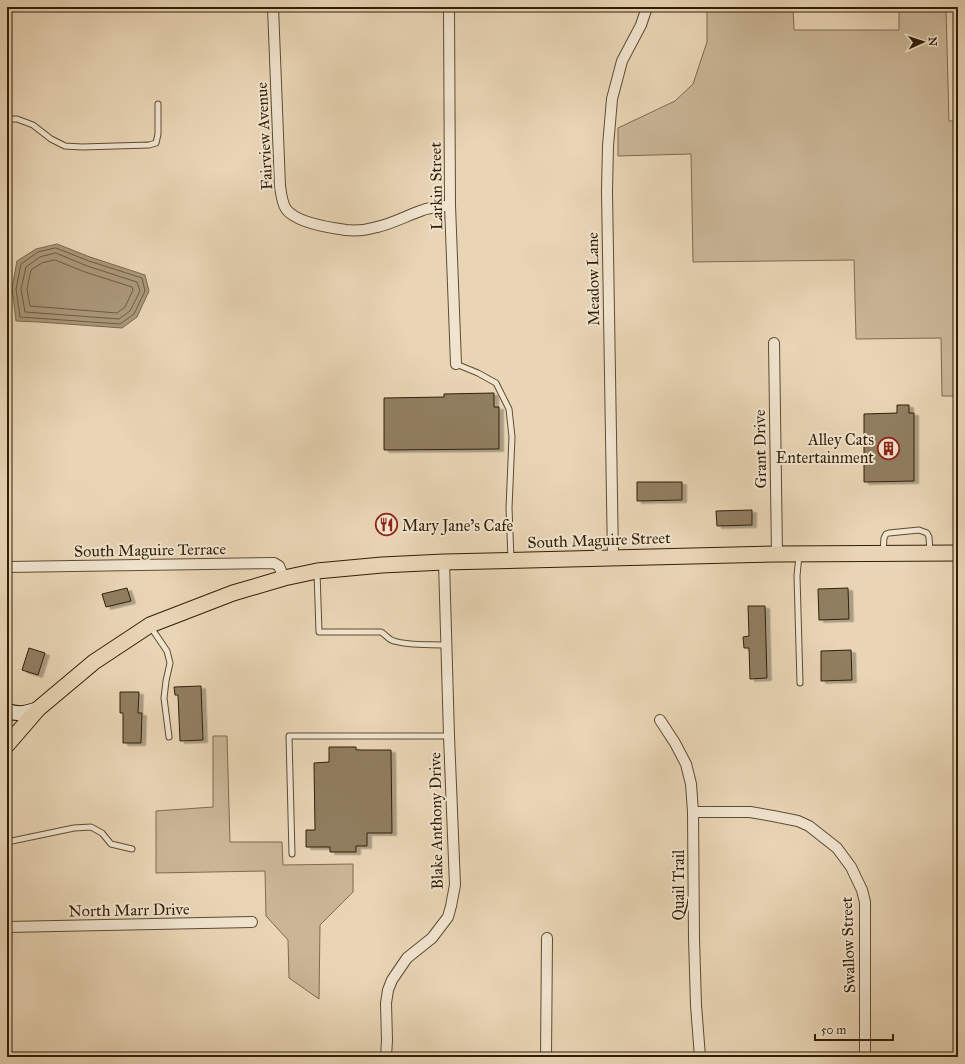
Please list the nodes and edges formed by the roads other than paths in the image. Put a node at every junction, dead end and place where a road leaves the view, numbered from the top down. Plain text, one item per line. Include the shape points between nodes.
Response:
1 (273, 7) edge
2 (448, 7) edge
3 (647, 7) edge
4 (158, 104) dead end
5 (7, 119) edge
6 (450, 205) junction
7 (774, 344) dead end
8 (456, 364) joint
9 (883, 553) junction
10 (930, 553) junction
11 (958, 553) edge
12 (777, 554) junction
13 (799, 554) junction
14 (613, 558) junction
15 (512, 561) junction
16 (444, 562) junction
17 (7, 567) edge
18 (317, 571) junction
19 (284, 578) junction
20 (150, 625) junction
21 (446, 645) junction
22 (800, 683) dead end
23 (38, 709) junction
24 (7, 711) edge
25 (660, 720) dead end
26 (449, 736) junction
27 (169, 737) dead end
28 (7, 745) edge
29 (693, 812) junction
30 (7, 842) edge
31 (132, 849) dead end
32 (292, 854) dead end
33 (252, 922) dead end
34 (7, 927) edge
35 (547, 938) dead end
36 (386, 1057) edge
37 (546, 1057) edge
38 (700, 1057) edge
39 (864, 1057) edge

1 - 6 street, Fairview Avenue via 280,186 286,210 307,222 360,230 378,227 425,209
2 - 6 street, Larkin Street
3 - 14 street, Meadow Lane via 641,25 622,61 612,99 608,146
4 - 5 lane via 158,134 156,143 149,145 65,146 33,125 17,119
6 - 8 street, Larkin Street
7 - 12 street, Grant Drive
8 - 15 lane via 496,383 509,409 512,437 509,508
9 - 10 main road, South Maguire Street
9 - 10 lane via 886,534 919,530 927,533 929,537
9 - 13 main road, South Maguire Street
10 - 11 main road, South Maguire Street
12 - 13 main road, South Maguire Street
12 - 14 main road, South Maguire Street
13 - 22 lane via 797,576
14 - 15 main road, South Maguire Street
15 - 16 main road, South Maguire Street
16 - 18 main road, South Maguire Street
16 - 21 street, Blake Anthony Drive
17 - 19 street, South Maguire Terrace via 274,563 279,566
18 - 19 main road, South Maguire Street
18 - 21 lane via 319,632 381,632 394,641
19 - 20 main road, South Maguire Street via 233,593
20 - 23 main road, South Maguire Street via 94,662
20 - 27 lane via 167,651 170,664 164,698
21 - 26 street, Blake Anthony Drive
23 - 24 main road via 21,714
23 - 28 main road, South Maguire Street
25 - 29 street, Quail Trail via 686,764 691,784
26 - 32 lane via 289,736
26 - 36 street, Blake Anthony Drive via 455,885 451,906 448,917 432,938 407,958 392,980 386,1003
29 - 38 street, Quail Trail via 694,946
29 - 39 street, Swallow Street via 750,812 798,821 810,826 837,848 851,867 865,902
30 - 31 lane via 74,828 91,827 102,833 111,844
33 - 34 street, North Marr Drive
35 - 37 street

